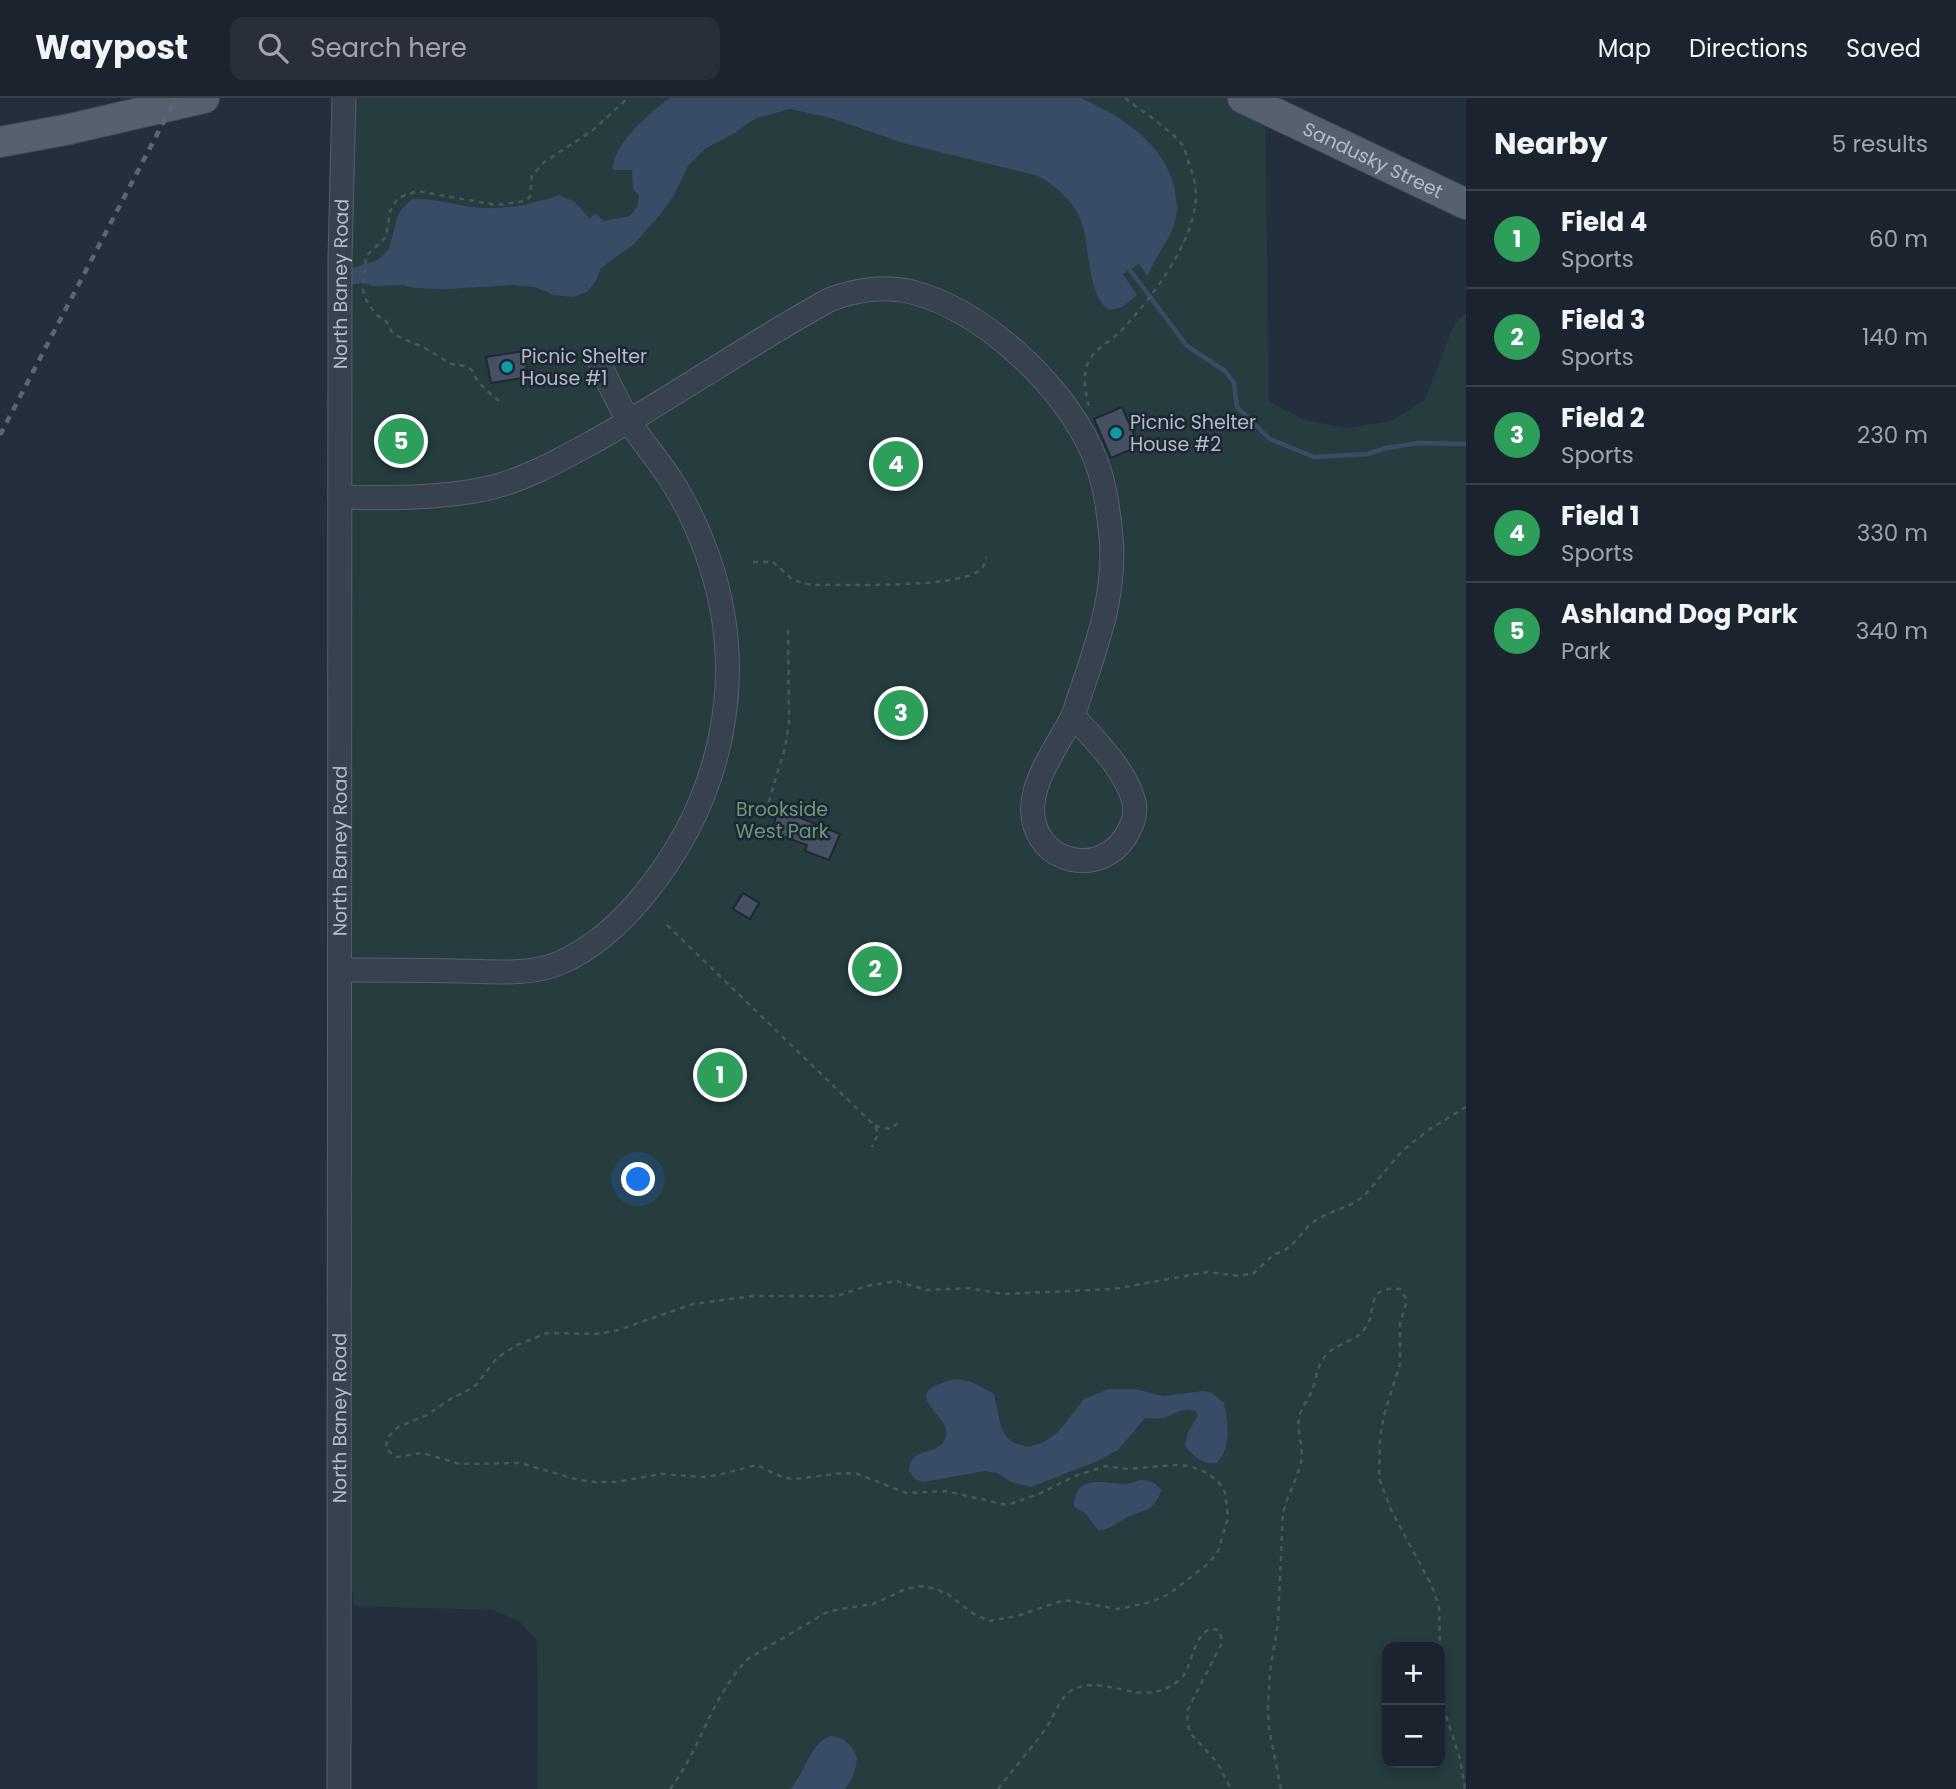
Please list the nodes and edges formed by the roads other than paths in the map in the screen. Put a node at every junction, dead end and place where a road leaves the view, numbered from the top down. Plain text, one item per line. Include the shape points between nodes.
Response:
1 (204, 98) edge
2 (344, 98) edge
3 (1242, 98) edge
4 (0, 142) edge
5 (1466, 204) edge
6 (601, 367) dead end
7 (629, 422) junction
8 (340, 497) junction
9 (1073, 716) junction
10 (341, 970) junction
11 (339, 1789) edge

1 - 4 main road
2 - 8 street, North Baney Road
3 - 5 main road, Sandusky Street
6 - 7 street
7 - 8 street via 556,462 491,488 412,498
7 - 9 street via 812,309 843,295 893,289 911,292 975,323 1049,384 1090,447 1102,479 1111,538 1109,600
7 - 10 street via 685,503 720,599 727,671 723,721 708,782 691,825 652,885 619,922 557,964 520,971
8 - 10 street, North Baney Road
9 - 9 street via 1037,787 1032,821 1038,836 1059,856 1098,859 1124,841 1135,805 1115,766
10 - 11 street, North Baney Road

